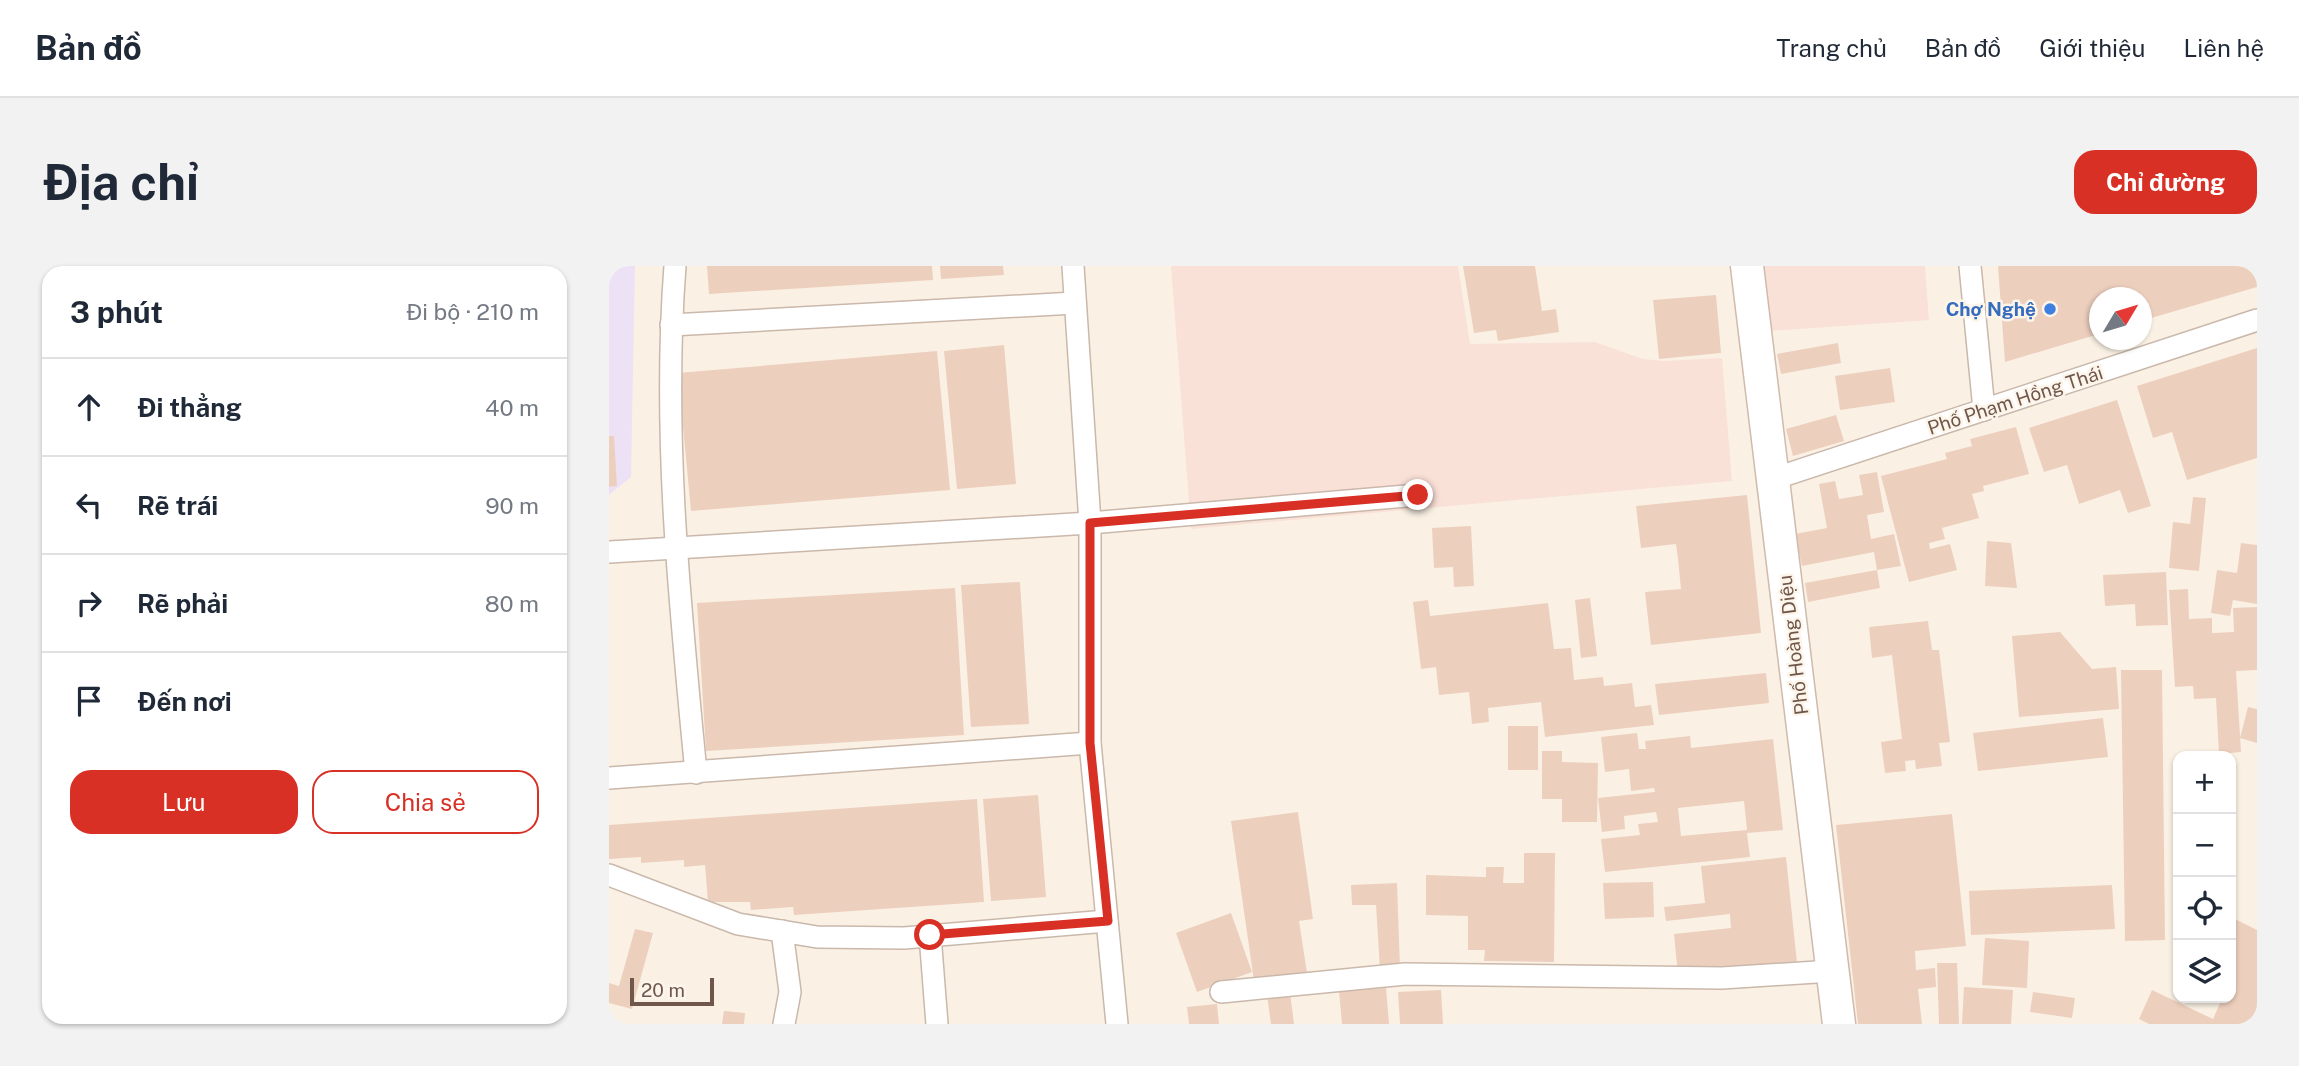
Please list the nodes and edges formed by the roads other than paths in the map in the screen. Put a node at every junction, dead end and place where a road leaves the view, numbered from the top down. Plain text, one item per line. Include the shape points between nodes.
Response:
1 (675, 266) edge
2 (1073, 266) edge
3 (1747, 266) edge
4 (1970, 266) edge
5 (1075, 303) junction
6 (2257, 320) edge
7 (670, 325) junction
8 (1984, 410) junction
9 (1773, 479) junction
10 (1418, 495) dead end
11 (1090, 523) junction
12 (675, 548) junction
13 (609, 552) edge
14 (1090, 743) junction
15 (696, 773) junction
16 (609, 778) edge
17 (609, 875) edge
18 (1108, 921) junction
19 (782, 931) junction
20 (930, 935) junction
21 (1832, 971) junction
22 (1221, 992) dead end
23 (784, 1024) edge
24 (937, 1024) edge
25 (1117, 1024) edge
26 (1839, 1024) edge

1 - 7 street
2 - 5 street
3 - 9 main road, Phố Hoàng Diệu
4 - 8 street
5 - 7 street
5 - 11 street
6 - 8 street, Phố Phạm Hồng Thái
7 - 12 street
8 - 9 street, Phố Phạm Hồng Thái
9 - 21 main road, Phố Hoàng Diệu
10 - 11 street
11 - 12 street
11 - 14 street
12 - 13 street
12 - 15 street
14 - 15 street
14 - 18 street
15 - 16 street
17 - 19 street via 738,925
18 - 20 street
18 - 25 street
19 - 20 street via 817,937
19 - 23 street via 790,992
20 - 24 street
21 - 22 street via 1722,978 1405,974
21 - 26 main road, Phố Hoàng Diệu

